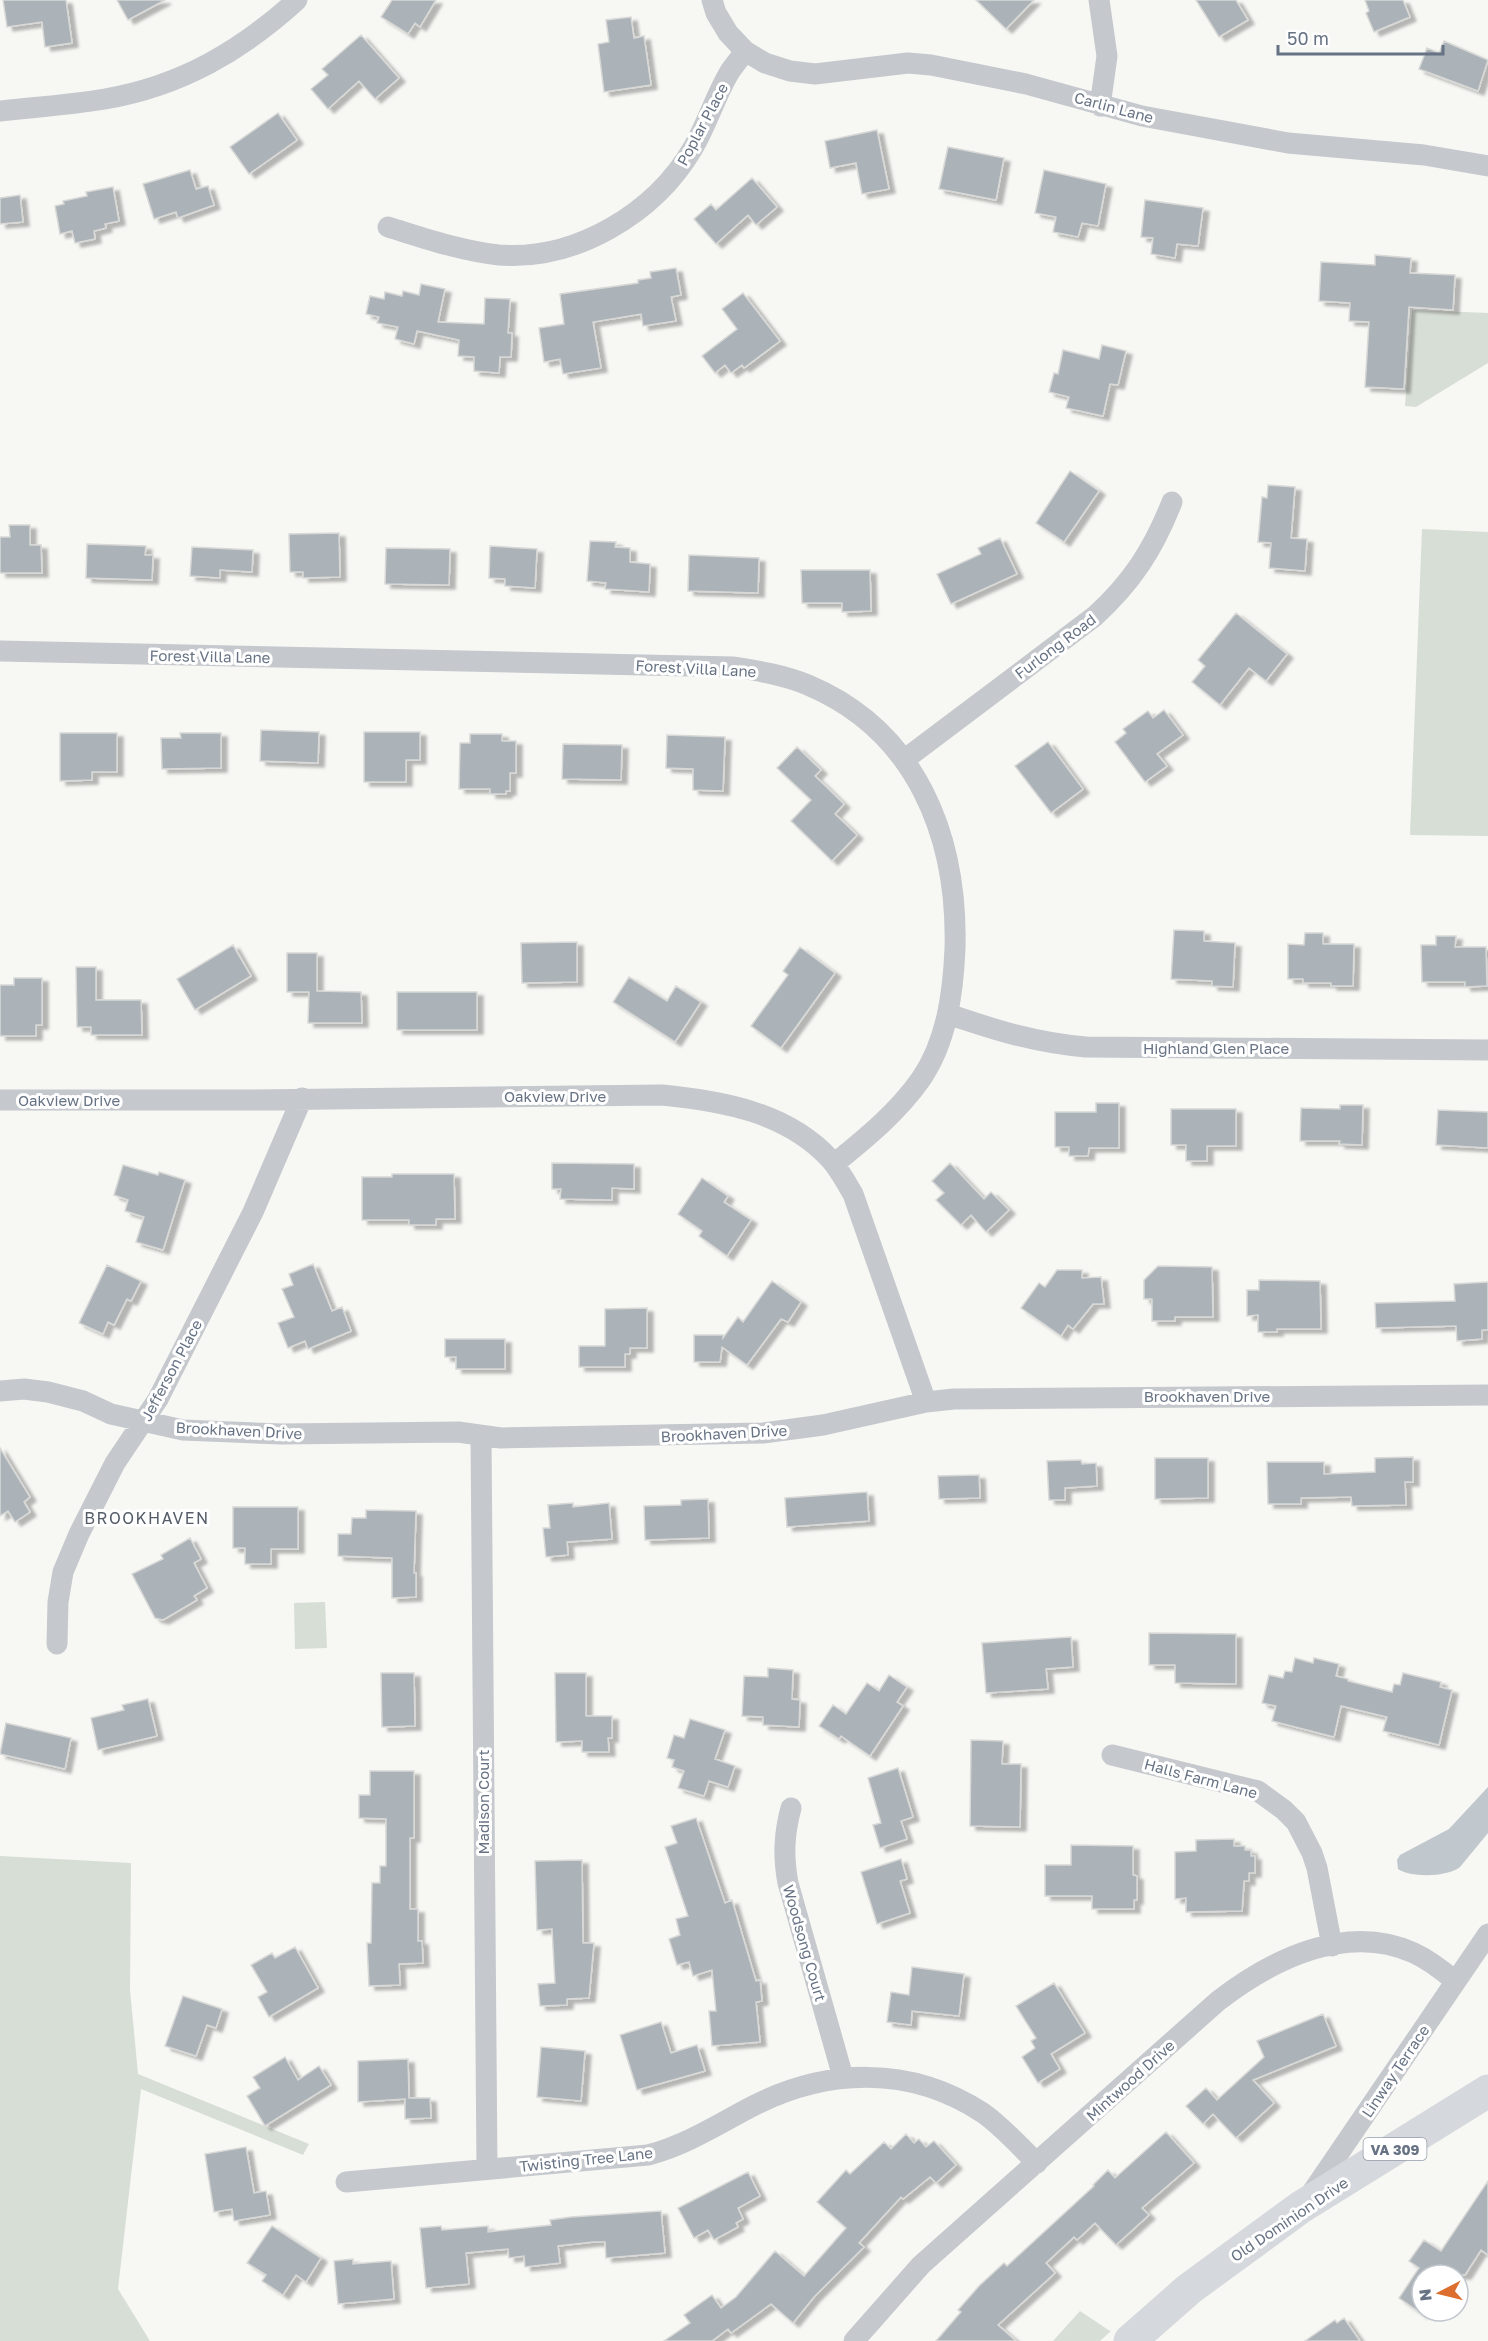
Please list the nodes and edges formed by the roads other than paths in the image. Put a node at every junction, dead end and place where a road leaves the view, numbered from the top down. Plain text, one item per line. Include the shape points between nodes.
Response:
1 (297, 0) edge
2 (712, 0) edge
3 (1099, 0) edge
4 (745, 51) junction
5 (1100, 106) junction
6 (0, 111) edge
7 (1488, 166) edge
8 (388, 227) dead end
9 (1172, 502) dead end
10 (0, 651) edge
11 (904, 760) junction
12 (948, 1014) junction
13 (1488, 1050) edge
14 (302, 1098) junction
15 (0, 1100) edge
16 (834, 1164) junction
17 (0, 1390) edge
18 (1488, 1395) edge
19 (926, 1402) junction
20 (143, 1423) junction
21 (481, 1436) junction
22 (57, 1644) dead end
23 (1112, 1755) dead end
24 (791, 1808) dead end
25 (1488, 1934) edge
26 (1332, 1946) junction
27 (1455, 1981) junction
28 (843, 2077) junction
29 (1488, 2091) edge
30 (1037, 2163) junction
31 (487, 2168) junction
32 (346, 2182) dead end
33 (1301, 2207) junction
34 (854, 2341) edge
35 (1130, 2341) edge

1 - 6 street via 266,28 187,75 105,99
2 - 4 street via 728,33
3 - 5 street via 1107,56
4 - 5 street, Carlin Lane via 765,63 815,74 908,63 931,65 1026,84
4 - 8 street, Poplar Place via 729,73 693,148 674,176 623,221 588,239 555,250 498,255
5 - 7 street, Carlin Lane via 1288,143 1424,155
9 - 11 street, Furlong Road via 1158,536 1117,597
10 - 11 street, Forest Villa Lane via 734,667 771,673 842,702 869,722
11 - 12 street, Forest Villa Lane via 931,806 952,881 956,926
12 - 13 street, Highland Glen Place via 1053,1045
12 - 16 street, Forest Villa Lane via 921,1078 882,1126
14 - 15 street, Oakview Drive
14 - 16 street, Oakview Drive via 662,1095 710,1100 748,1109 783,1124 806,1137
14 - 20 street, Jefferson Place via 253,1212
16 - 19 street, Oakview Drive via 853,1194
17 - 20 street, Brookhaven Drive via 48,1392
18 - 19 street, Brookhaven Drive
19 - 21 street, Brookhaven Drive via 823,1425 741,1435
20 - 21 street, Brookhaven Drive via 183,1430 247,1433 458,1432
20 - 22 street, Jefferson Place via 115,1463 63,1572
21 - 31 street, Madison Court
23 - 26 street, Halls Farm Lane via 1258,1791 1284,1810 1296,1822 1312,1852
24 - 28 street, Woodsong Court via 785,1832 788,1882
25 - 27 street, Linway Terrace
26 - 27 street, Mintwood Drive via 1376,1943 1403,1949 1432,1962
26 - 30 street, Mintwood Drive via 1291,1956 1242,1983
27 - 33 street, Linway Terrace
28 - 30 street, Twisting Tree Lane via 908,2082 951,2096 984,2114
28 - 31 street, Twisting Tree Lane via 791,2090 695,2139 648,2155
29 - 33 main road, Old Dominion Drive / VA 309
30 - 34 street, Mintwood Drive via 921,2265
31 - 32 street, Twisting Tree Lane
33 - 35 main road, Old Dominion Drive / VA 309 via 1189,2289

